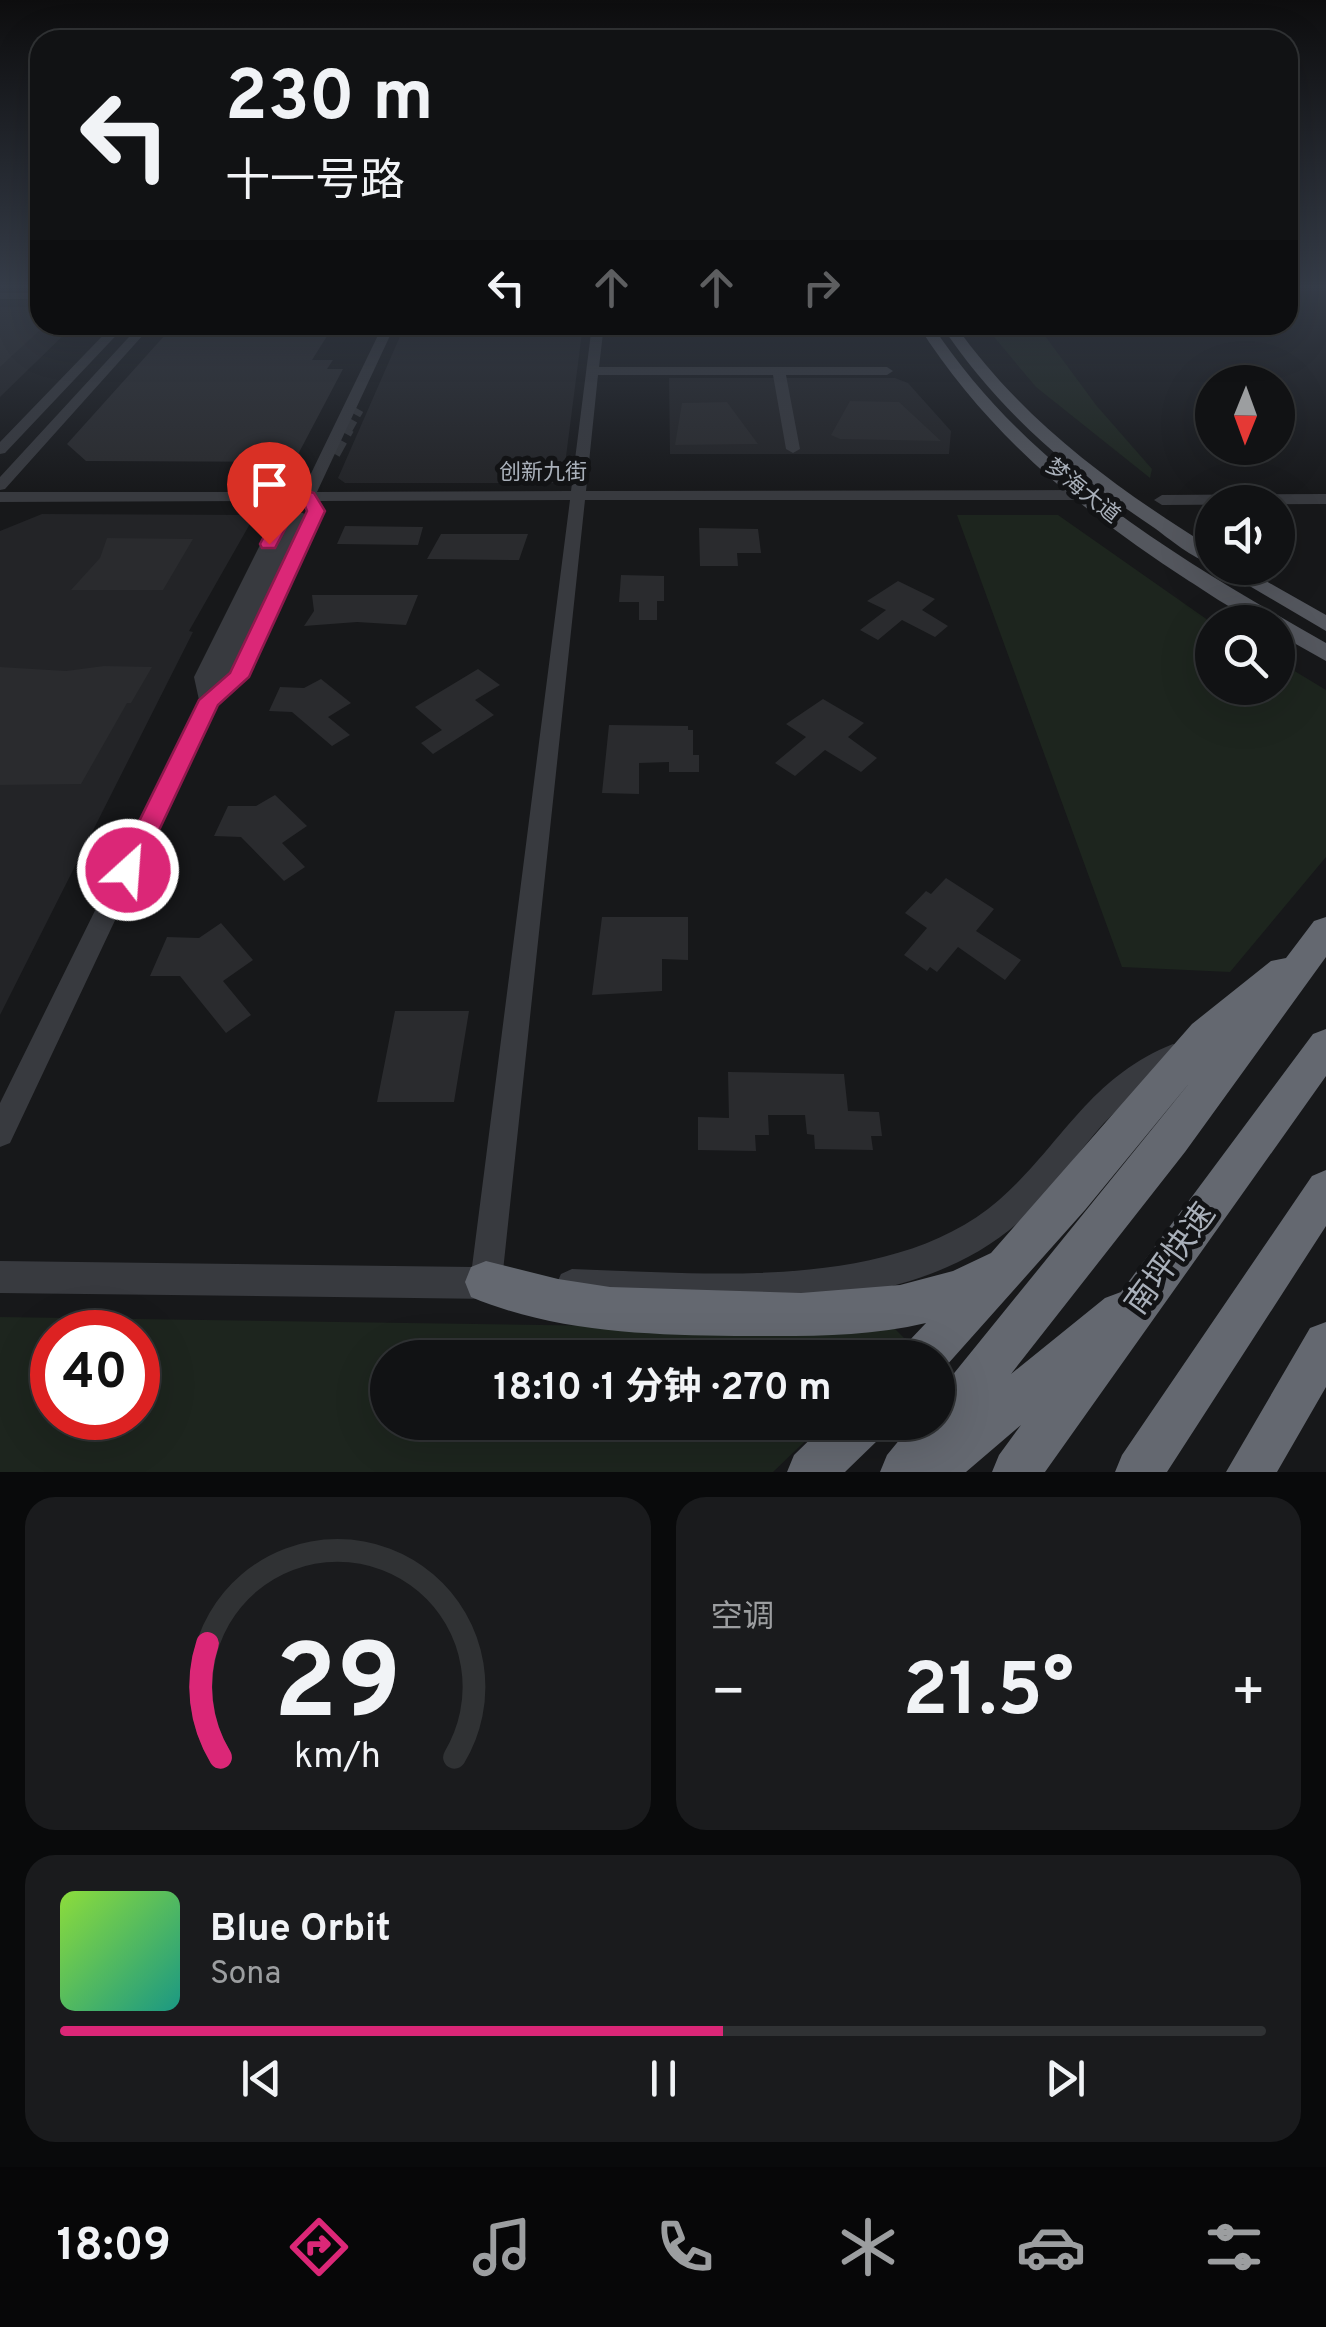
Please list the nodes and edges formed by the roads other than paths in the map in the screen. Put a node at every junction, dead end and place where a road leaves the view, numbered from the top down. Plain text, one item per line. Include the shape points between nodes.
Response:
1 (89, 358) edge
2 (116, 358) edge
3 (377, 358) edge
4 (379, 358) edge
5 (594, 358) edge
6 (945, 358) edge
7 (971, 358) edge
8 (593, 370) junction
9 (779, 370) junction
10 (887, 370) dead end
11 (358, 409) tunnel mouth
12 (793, 448) dead end
13 (0, 450) edge
14 (0, 486) edge
15 (1085, 495) junction
16 (308, 496) junction
17 (577, 496) junction
18 (0, 497) edge
19 (1326, 499) edge
20 (1162, 500) dead end
21 (298, 516) dead end
22 (1195, 546) edge
23 (1258, 585) edge
24 (1244, 605) edge
25 (1326, 624) edge
26 (1295, 635) edge
27 (1326, 653) edge
28 (210, 700) junction
29 (1322, 937) edge
30 (1205, 1036) junction
31 (1326, 1046) edge
32 (0, 1133) edge
33 (1326, 1190) edge
34 (1013, 1260) junction
35 (0, 1277) edge
36 (486, 1282) junction
37 (1156, 1284) junction
38 (940, 1340) edge
39 (1326, 1344) edge
40 (844, 1440) edge
41 (811, 1472) edge
42 (904, 1472) edge
43 (929, 1472) edge
44 (1016, 1472) edge
45 (1140, 1472) edge
46 (1250, 1472) edge

1 - 13 street
2 - 14 street
3 - 16 street
4 - 11 street
5 - 8 street
6 - 15 main road, 梦海大道 via 980,402
7 - 22 main road, 梦海大道 via 1032,424
8 - 9 street
8 - 17 street
9 - 10 street
9 - 12 street
15 - 17 street, 创新九街
15 - 24 main road, 梦海大道
16 - 17 street, 创新九街
16 - 18 street, 创新九街
16 - 28 street via 316,511 239,677
16 - 28 street via 285,511 202,677
17 - 36 street
19 - 20 street
21 - 28 street
23 - 25 main road
26 - 27 main road, 梦海大道
28 - 32 street
29 - 30 highway
29 - 42 highway
30 - 34 highway
30 - 36 street via 1115,1094 1006,1214 959,1247 912,1267 801,1284
31 - 37 highway, 南坪快速
33 - 45 highway
34 - 36 highway via 929,1300 824,1316 640,1313
34 - 38 highway
35 - 36 street
37 - 43 highway
37 - 44 highway, 南坪快速
39 - 46 highway
40 - 41 highway

